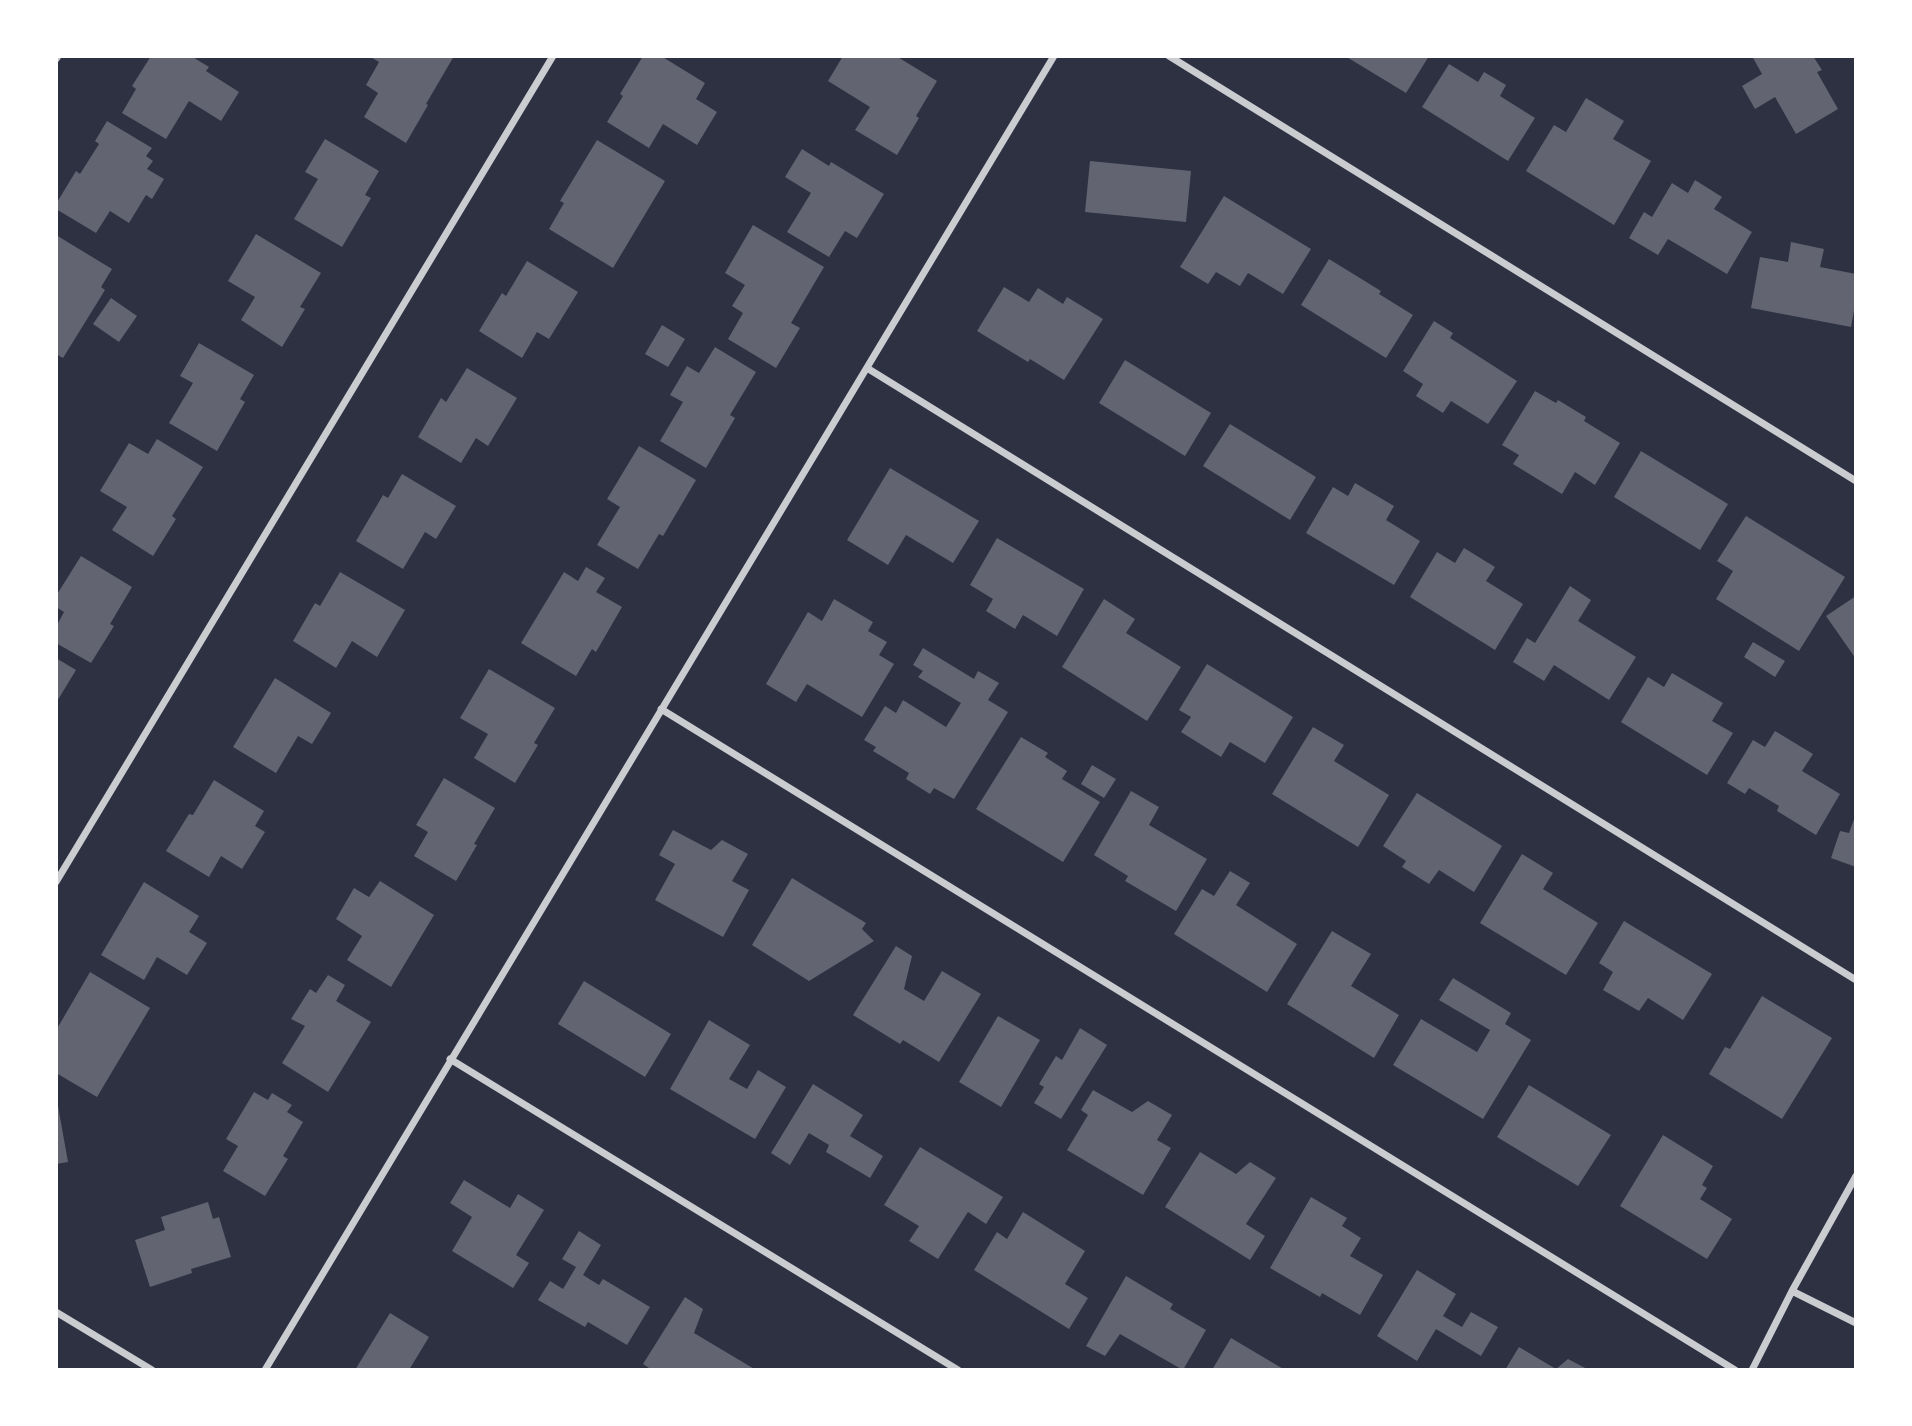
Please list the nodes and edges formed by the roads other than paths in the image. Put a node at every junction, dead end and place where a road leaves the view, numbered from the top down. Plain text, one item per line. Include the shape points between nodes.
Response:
1 (553, 56) edge
2 (1054, 56) edge
3 (1169, 56) edge
4 (867, 368) junction
5 (1856, 481) edge
6 (661, 709) junction
7 (56, 882) edge
8 (1856, 980) edge
9 (450, 1059) junction
10 (1856, 1176) edge
11 (1792, 1291) junction
12 (56, 1312) edge
13 (1856, 1323) edge
14 (152, 1370) edge
15 (265, 1370) edge
16 (958, 1370) edge
17 (1735, 1370) edge
18 (1752, 1370) edge

1 - 7 street
2 - 4 street
3 - 5 street
4 - 6 street
4 - 8 street
6 - 9 street
6 - 17 street
9 - 15 street
9 - 16 street
10 - 11 street
11 - 13 street
11 - 18 street
12 - 14 street

